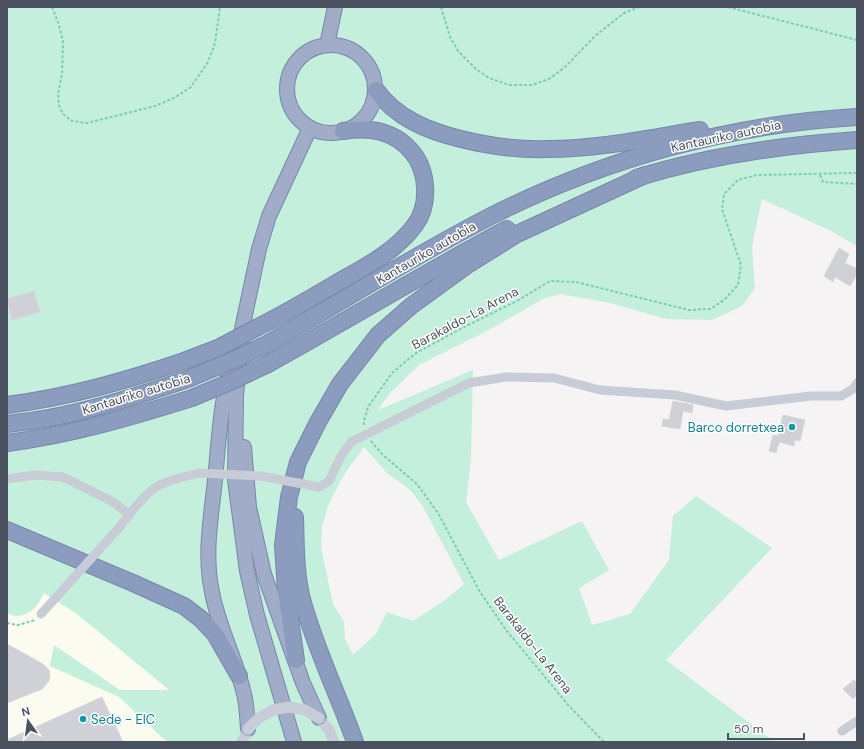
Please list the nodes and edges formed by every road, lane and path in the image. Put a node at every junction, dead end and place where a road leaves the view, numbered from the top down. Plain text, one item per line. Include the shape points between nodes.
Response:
1 (52, 7) edge
2 (220, 7) edge
3 (335, 7) edge
4 (441, 7) edge
5 (639, 7) edge
6 (728, 7) edge
7 (857, 40) edge
8 (327, 45) junction
9 (376, 90) junction
10 (857, 117) edge
11 (800, 122) junction
12 (310, 128) junction
13 (343, 132) junction
14 (857, 140) edge
15 (857, 173) edge
16 (645, 175) junction
17 (820, 175) junction
18 (857, 184) edge
19 (242, 329) junction
20 (857, 383) edge
21 (7, 405) edge
22 (318, 422) junction
23 (7, 424) edge
24 (366, 435) junction
25 (7, 443) edge
26 (7, 479) edge
27 (130, 515) junction
28 (7, 530) edge
29 (41, 614) joint
30 (7, 623) edge
31 (296, 660) junction
32 (239, 676) junction
33 (319, 718) junction
34 (857, 722) edge
35 (842, 731) dead end
36 (245, 736) edge
37 (294, 742) edge
38 (334, 742) edge
39 (355, 742) edge
40 (604, 742) edge

1 - 2 path via 63,41 59,105 63,114 72,121 88,123 155,106 191,87 208,62 215,43
3 - 8 highway
4 - 5 path via 450,37 458,51 489,78 509,85 532,85 549,78 564,68 595,36 624,13
6 - 7 path
8 - 9 highway via 343,46 361,56 373,73
8 - 12 highway via 303,55 289,76 287,93 292,110
9 - 11 highway via 398,114 443,135 481,144 520,149 598,146 772,120
9 - 13 highway via 366,117 356,126
10 - 11 highway, Kantauriko autobia
11 - 23 highway, Kantauriko autobia, bridge via 704,138 618,163 495,214 265,345 233,360 138,396 52,417
12 - 13 highway via 326,133
12 - 19 highway via 268,216
13 - 21 highway, bridge via 358,129 378,130 404,144 419,162 425,189 422,210 415,225 394,247 336,284 218,348 136,378 45,400
14 - 16 highway, Kantauriko autobia via 755,152 692,163
15 - 17 path, Barakaldo-La Arena
16 - 22 highway via 517,234 466,266 411,306 378,335 340,384
16 - 25 highway, Kantauriko autobia, bridge via 599,189 510,228 268,364 192,398 99,426
17 - 18 path via 823,182
17 - 24 path, Barakaldo-La Arena via 757,175 738,180 724,194 722,209 741,265 738,285 711,309 688,310 576,282 550,281 517,302 416,353 392,373 368,407 364,421
19 - 31 highway via 244,459 249,507 264,574
19 - 32 highway via 222,404 207,552 212,593
19 - 37 highway via 236,396 235,480 240,521 247,571 257,615
20 - 24 street via 854,389 841,396 811,396 726,406 675,395 600,390 554,378 506,377 469,383
22 - 31 highway via 298,462 289,497 283,545 286,591
22 - 39 highway via 304,465 295,515 296,561 302,598 315,640
24 - 27 street, bridge via 352,442 341,456 328,481 319,487 260,476 199,473 173,480 153,490
24 - 40 path, Barakaldo-La Arena via 382,454 417,484 438,513 480,592 506,630 569,706
26 - 27 street via 35,475 63,477 113,502
27 - 29 street, bridge
28 - 32 highway via 184,606 215,634
29 - 30 path via 26,624
31 - 33 highway
32 - 36 highway via 247,706
33 - 36 street, bridge via 305,710 289,707 273,710 259,718
33 - 38 street via 329,730
34 - 35 street

